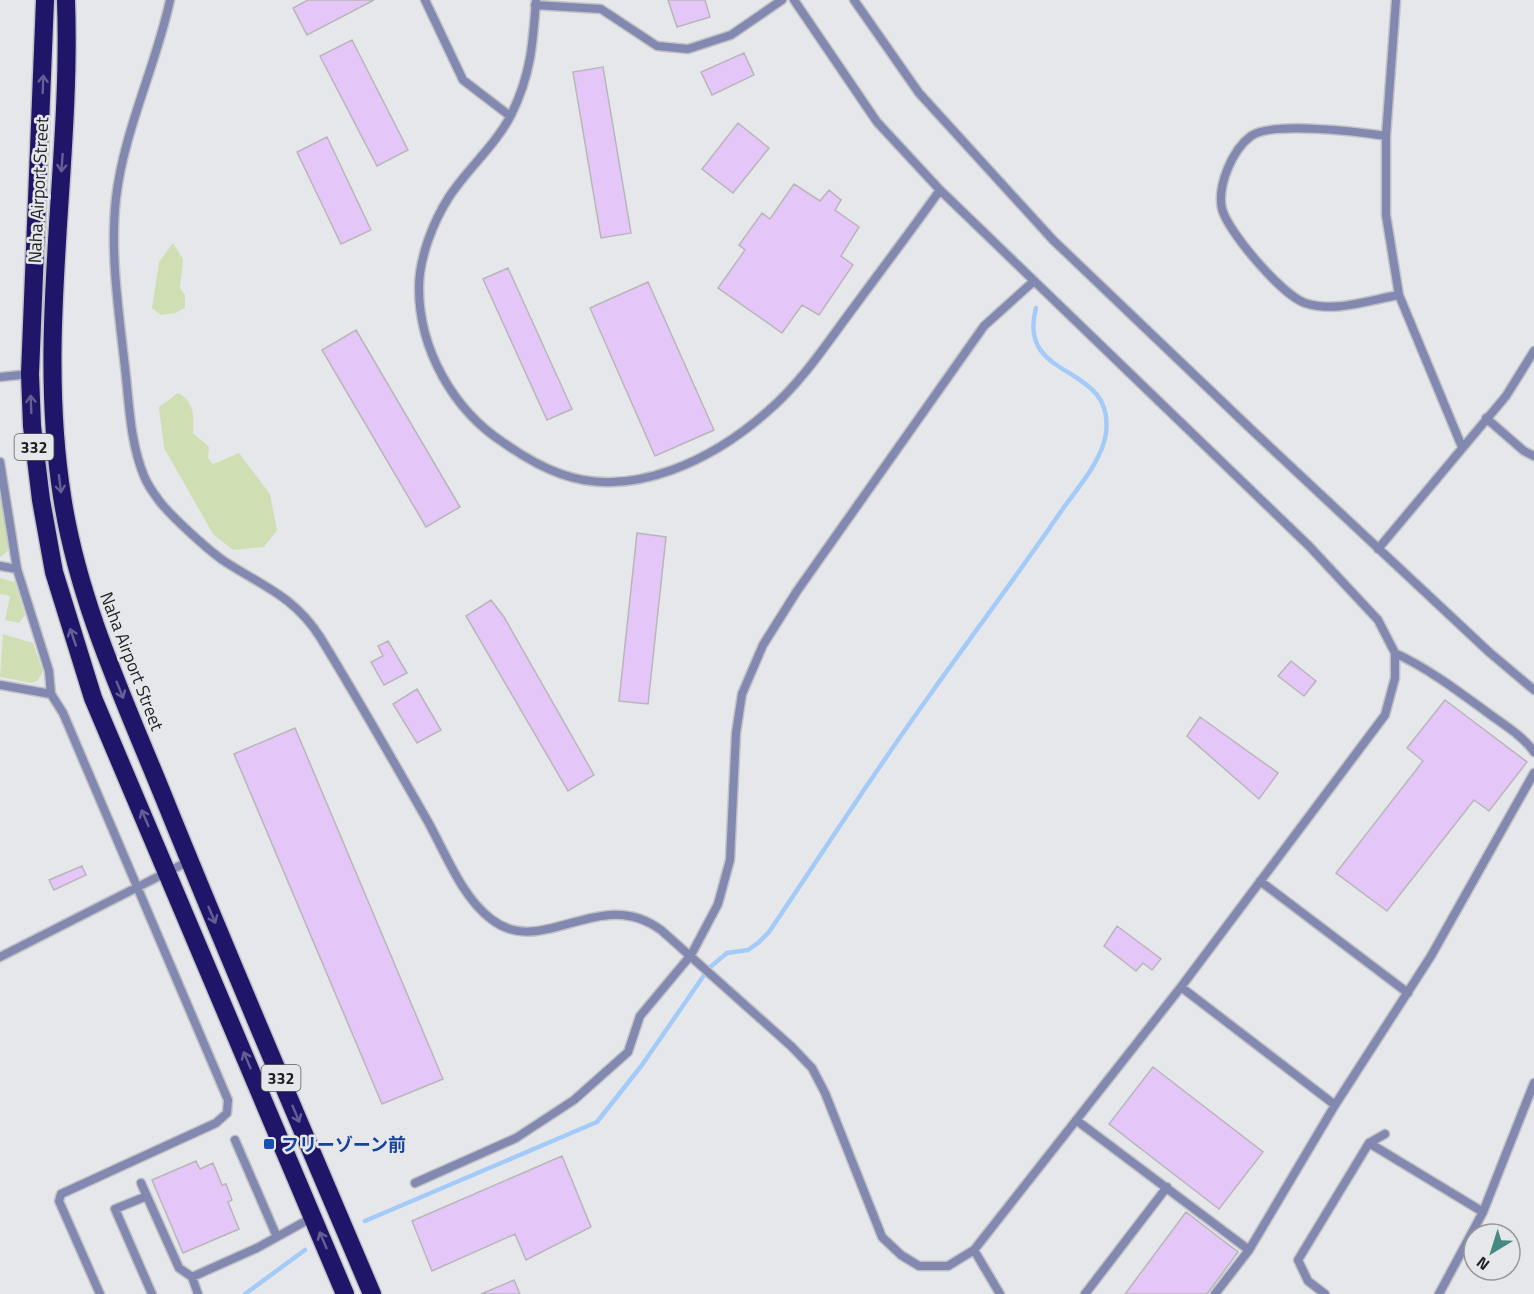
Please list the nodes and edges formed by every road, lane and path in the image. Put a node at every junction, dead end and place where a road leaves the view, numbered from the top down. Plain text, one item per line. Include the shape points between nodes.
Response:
1 (45, 0) edge
2 (66, 0) edge
3 (170, 0) edge
4 (425, 0) edge
5 (782, 0) edge
6 (794, 0) edge
7 (854, 0) edge
8 (1396, 0) edge
9 (535, 2) edge
10 (510, 116) junction
11 (1386, 136) junction
12 (940, 190) junction
13 (1034, 281) junction
14 (1399, 295) junction
15 (1534, 351) edge
16 (30, 374) junction
17 (0, 377) edge
18 (1486, 418) junction
19 (1462, 447) junction
20 (1534, 456) edge
21 (0, 462) edge
22 (1378, 549) junction
23 (0, 566) edge
24 (17, 569) junction
25 (1395, 653) junction
26 (0, 684) edge
27 (1534, 690) edge
28 (51, 694) junction
29 (1534, 752) edge
30 (1534, 773) edge
31 (189, 861) junction
32 (168, 872) junction
33 (1260, 881) junction
34 (138, 887) junction
35 (691, 955) junction
36 (0, 957) edge
37 (1181, 987) junction
38 (1408, 993) junction
39 (1534, 1083) edge
40 (1335, 1105) junction
41 (1076, 1119) junction
42 (1385, 1134) dead end
43 (235, 1140) dead end
44 (1369, 1143) junction
45 (141, 1183) dead end
46 (415, 1183) dead end
47 (1167, 1187) junction
48 (147, 1196) junction
49 (1483, 1212) junction
50 (313, 1217) junction
51 (277, 1237) junction
52 (974, 1250) junction
53 (1249, 1250) junction
54 (192, 1277) junction
55 (100, 1294) edge
56 (152, 1294) edge
57 (198, 1294) edge
58 (345, 1294) edge
59 (372, 1294) edge
60 (1000, 1294) edge
61 (1085, 1294) edge
62 (1215, 1294) edge
63 (1325, 1294) edge
64 (1440, 1294) edge

16 -> 1 highway, Naha Airport Street / 332
2 -> 31 highway, Naha Airport Street / 332 via 63,158 51,336 53,423 62,497 74,560 91,618
3 - 35 lane via 116,199 116,305 144,477 180,523 221,559 284,596 318,634 469,894 489,918 521,931 543,930 600,914 626,913 646,918
4 - 10 lane via 463,80
5 - 9 lane via 731,34 688,50 657,46 601,9
6 - 12 lane via 877,122
7 - 22 lane via 919,93 1053,240
8 - 11 lane
9 - 10 lane via 530,69
10 - 12 lane via 487,152 449,197 427,244 419,287 423,325 432,355 467,411 521,455 562,475 612,483 660,474 716,451 769,411 812,364
11 - 14 lane via 1386,215
11 - 14 lane via 1311,128 1252,135 1221,180 1222,210 1253,258 1281,288 1304,303 1334,308
12 - 13 lane
13 - 25 lane via 1346,584 1378,620
13 - 35 lane via 984,326 763,645 742,694 736,734 730,860 718,904
14 - 19 lane
15 - 18 lane via 1506,396
16 - 17 lane
32 -> 16 highway, Naha Airport Street / 332 via 93,698 66,617 40,500
18 - 19 lane
18 - 20 lane
19 - 22 lane
21 - 24 lane
22 - 27 lane
23 - 24 lane
24 - 28 lane via 49,671
25 - 29 lane via 1447,684 1521,738
25 - 33 lane via 1395,678 1385,715
26 - 28 lane
28 - 34 lane via 63,713
30 - 38 lane
31 - 32 lane
31 -> 59 highway, Naha Airport Street / 332
32 - 34 lane
50 -> 32 highway, Naha Airport Street / 332
33 - 37 lane
33 - 38 lane
34 - 36 lane
34 - 55 lane via 229,1107 216,1123 61,1194 59,1201
35 - 46 lane via 640,1017 628,1052 603,1077 516,1138
35 - 52 lane via 812,1068 882,1237 901,1256 919,1266 948,1266
37 - 40 lane
37 - 41 lane
38 - 40 lane
39 - 49 lane
40 - 53 lane
41 - 47 lane
41 - 52 lane
42 - 44 lane
43 - 51 lane
44 - 49 lane
44 - 63 lane via 1298,1260 1308,1281
45 - 48 lane
47 - 53 lane
47 - 61 lane
48 - 54 lane via 179,1268
48 - 56 lane via 116,1209
49 - 64 lane
50 - 51 lane
58 -> 50 highway, Naha Airport Street / 332
51 - 54 lane
52 - 60 lane
53 - 62 lane
54 - 57 lane

